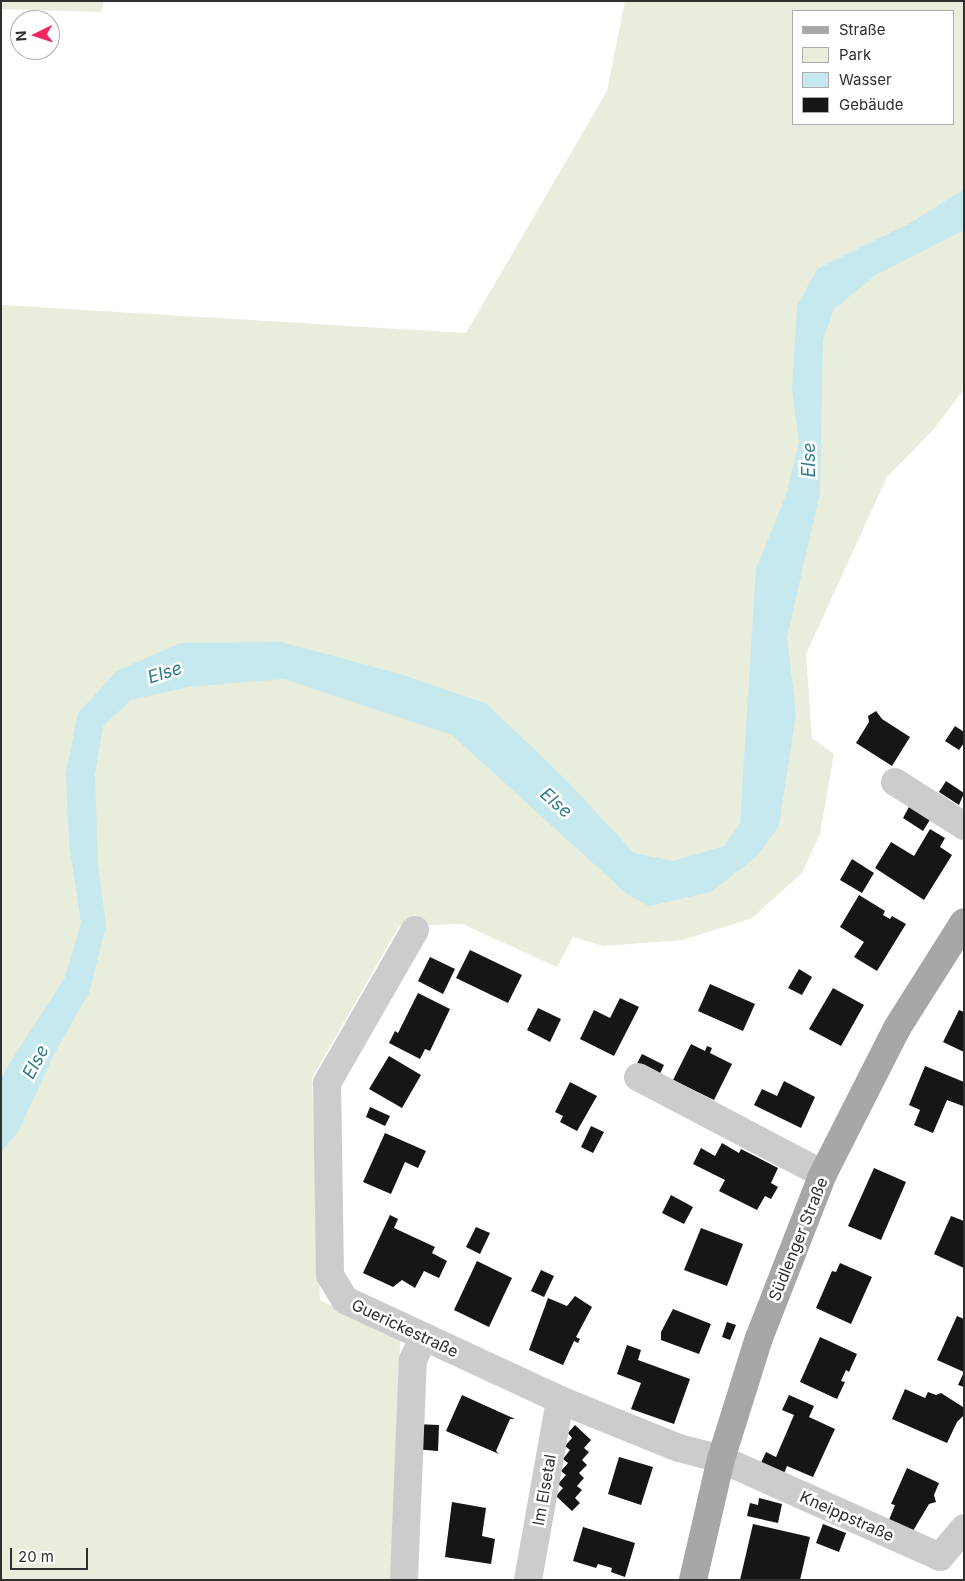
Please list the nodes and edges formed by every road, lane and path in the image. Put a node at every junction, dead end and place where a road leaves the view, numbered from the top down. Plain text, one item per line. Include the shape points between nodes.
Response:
1 (895, 782) dead end
2 (964, 826) edge
3 (964, 922) edge
4 (415, 930) dead end
5 (638, 1077) dead end
6 (824, 1174) junction
7 (424, 1336) junction
8 (560, 1400) junction
9 (721, 1459) junction
10 (964, 1528) edge
11 (404, 1580) edge
12 (528, 1580) edge
13 (693, 1580) edge

1 - 2 street
3 - 6 main road, Südlenger Straße via 897,1028
4 - 7 street, Guerickestraße via 327,1083 330,1276 345,1300
5 - 6 street
6 - 9 main road, Südlenger Straße via 759,1338
7 - 8 street, Guerickestraße
7 - 11 street via 413,1360
8 - 9 street, Guerickestraße via 679,1448
8 - 12 street, Im Elsetal
9 - 10 street, Kneippstraße via 940,1557
9 - 13 main road, Südlenger Straße

